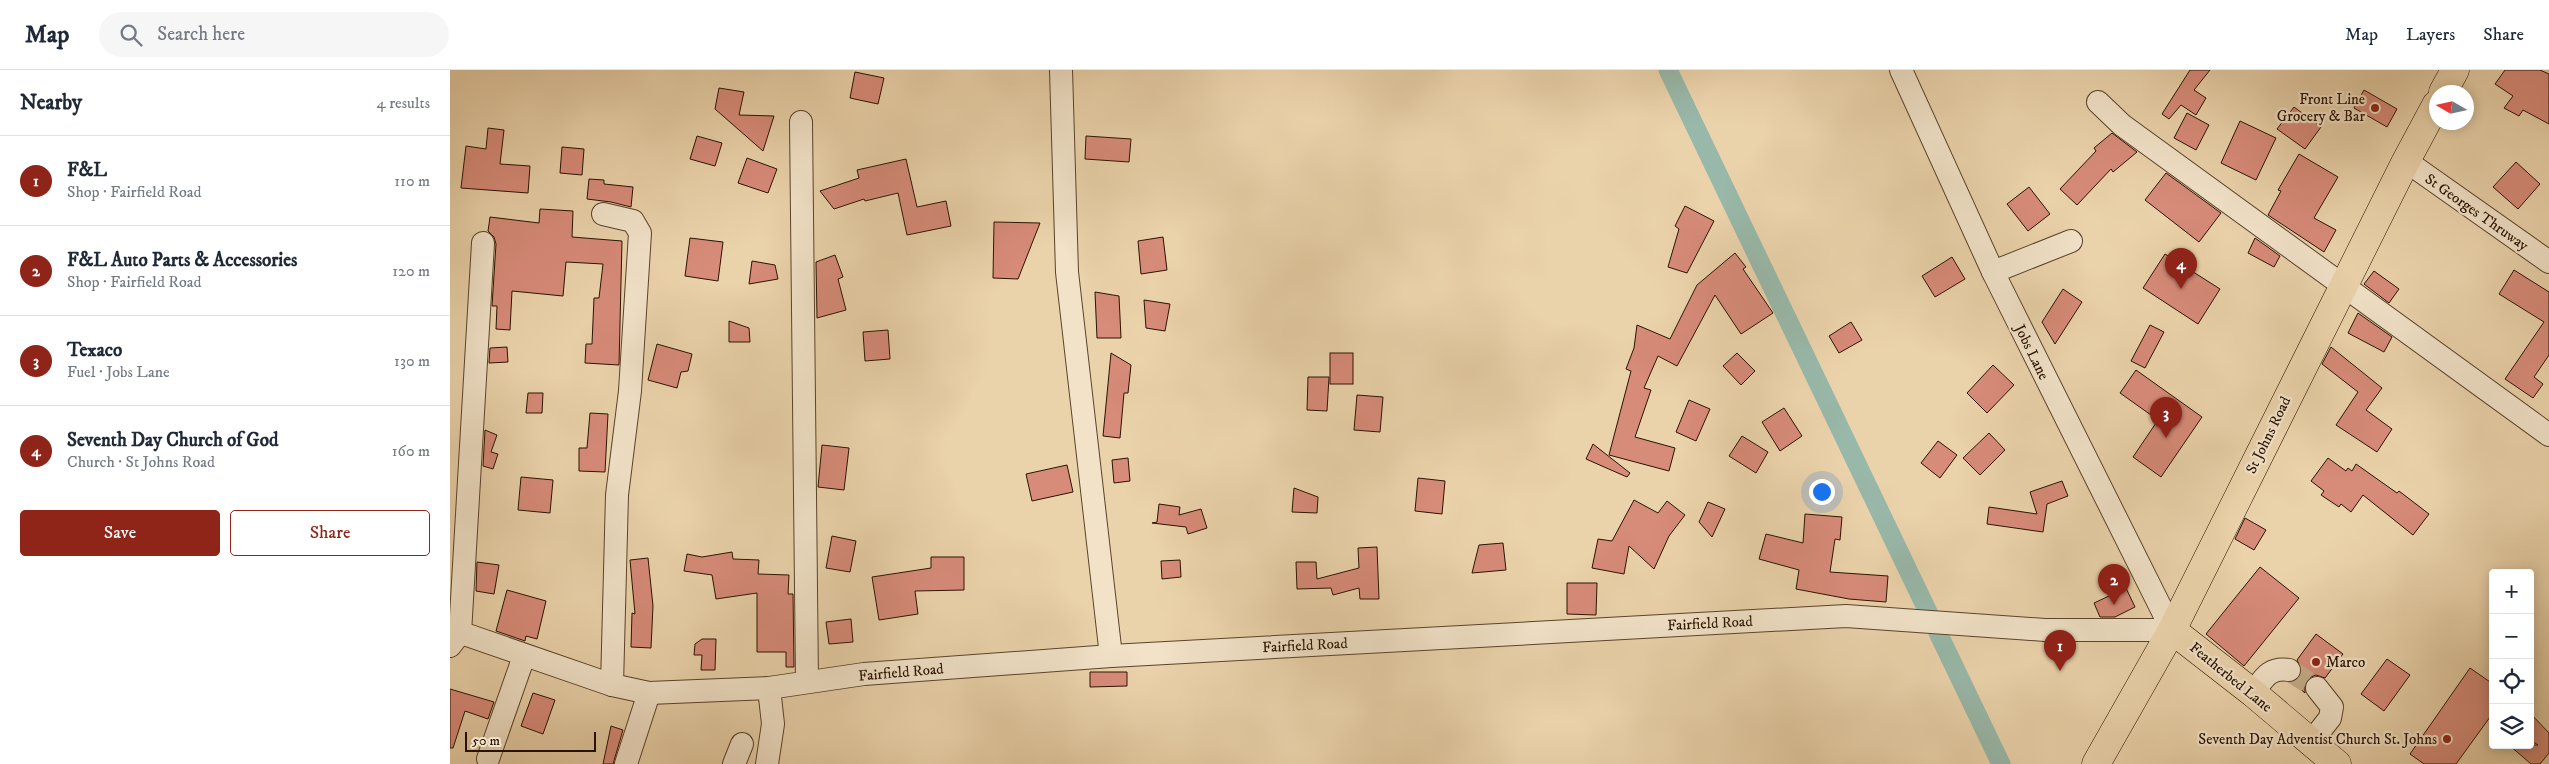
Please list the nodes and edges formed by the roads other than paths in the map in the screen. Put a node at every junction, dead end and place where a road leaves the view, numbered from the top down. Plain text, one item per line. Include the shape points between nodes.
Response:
1 (1061, 70) edge
2 (1901, 70) edge
3 (2455, 70) edge
4 (2447, 85) edge
5 (2098, 102) dead end
6 (2429, 118) edge
7 (801, 122) dead end
8 (2406, 161) junction
9 (603, 214) dead end
10 (2071, 241) dead end
11 (483, 243) dead end
12 (2549, 262) edge
13 (1992, 272) junction
14 (2343, 286) junction
15 (2549, 435) edge
16 (2172, 630) junction
17 (453, 636) edge
18 (524, 656) junction
19 (1111, 656) junction
20 (2289, 670) tunnel mouth
21 (807, 681) junction
22 (612, 685) junction
23 (769, 688) junction
24 (2317, 688) tunnel mouth
25 (649, 693) junction
26 (2253, 693) junction
27 (2311, 742) junction
28 (488, 759) dead end
29 (626, 764) edge
30 (767, 764) edge
31 (2096, 764) edge
32 (2337, 764) edge

1 - 19 street via 1067,272
2 - 13 street, Jobs Lane
3 - 4 main road
5 - 14 street via 2122,125
6 - 8 main road, St Johns Road
7 - 21 street
8 - 12 street, St Georges Thruway
8 - 14 main road, St Johns Road
9 - 22 street via 633,221 640,233 630,391 617,495
10 - 13 street
11 - 17 street
13 - 16 street, Jobs Lane
14 - 15 street
14 - 16 main road, St Johns Road
16 - 19 street, Fairfield Road via 2045,630 1846,616
16 - 26 main road, Featherbed Lane
16 - 31 main road, St Johns Road
17 - 18 street, Fairfield Road
18 - 22 street, Fairfield Road
18 - 28 street
19 - 21 street, Fairfield Road
20 - 26 street via 2278,668 2267,673
21 - 23 street, Fairfield Road
22 - 25 street, Fairfield Road
23 - 25 street, Fairfield Road
23 - 30 street via 773,724
24 - 27 street via 2332,707 2330,718
25 - 29 street
26 - 27 main road, Featherbed Lane
27 - 32 main road, Featherbed Lane

